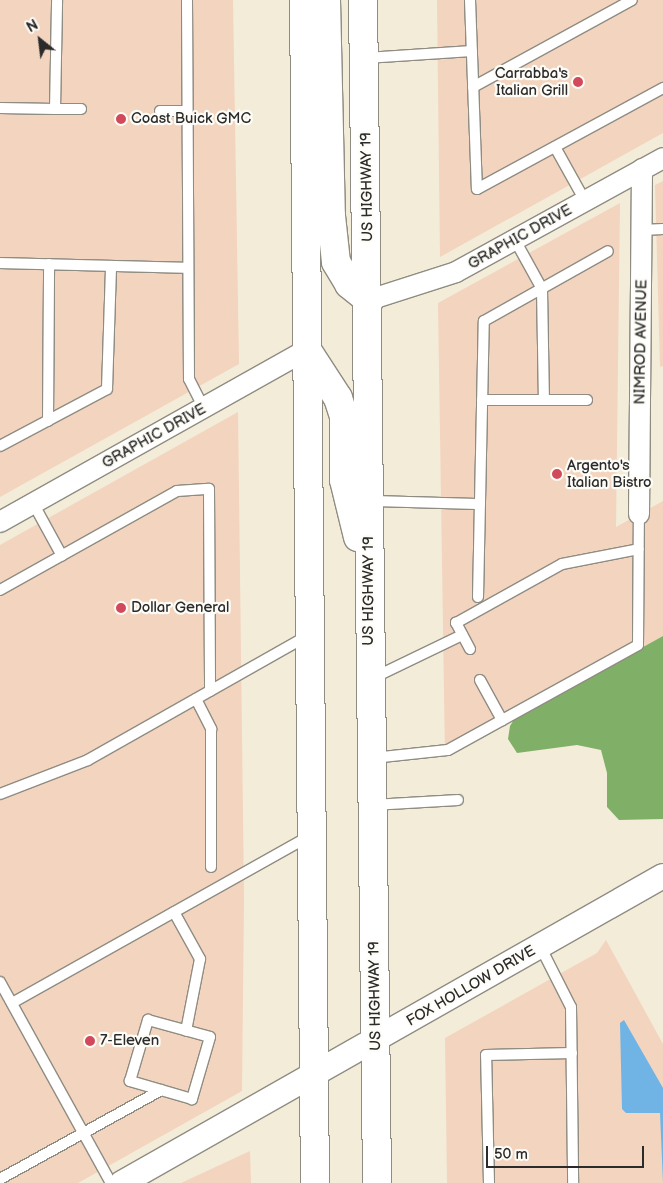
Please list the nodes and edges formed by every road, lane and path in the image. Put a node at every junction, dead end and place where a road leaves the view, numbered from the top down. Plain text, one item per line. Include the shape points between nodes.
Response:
1 (57, 0) edge
2 (187, 0) edge
3 (304, 0) edge
4 (326, 0) edge
5 (363, 0) edge
6 (470, 0) edge
7 (632, 0) edge
8 (472, 50) junction
9 (364, 58) junction
10 (474, 87) junction
11 (663, 88) edge
12 (0, 108) edge
13 (55, 109) junction
14 (82, 110) dead end
15 (160, 111) dead end
16 (187, 111) junction
17 (555, 147) junction
18 (663, 158) edge
19 (642, 169) junction
20 (585, 201) junction
21 (663, 229) edge
22 (642, 230) junction
23 (515, 240) junction
24 (608, 251) dead end
25 (0, 263) edge
26 (49, 264) junction
27 (112, 266) junction
28 (188, 268) junction
29 (542, 288) junction
30 (369, 300) junction
31 (307, 350) junction
32 (482, 400) junction
33 (544, 400) junction
34 (587, 400) dead end
35 (204, 408) junction
36 (48, 421) junction
37 (0, 446) edge
38 (369, 501) junction
39 (34, 503) junction
40 (480, 504) junction
41 (639, 514) joint
42 (0, 522) edge
43 (639, 549) junction
44 (62, 556) junction
45 (368, 580) junction
46 (0, 590) edge
47 (478, 597) dead end
48 (310, 634) junction
49 (462, 634) junction
50 (470, 649) dead end
51 (370, 680) junction
52 (480, 680) dead end
53 (210, 691) junction
54 (196, 699) junction
55 (502, 720) junction
56 (371, 758) junction
57 (0, 794) edge
58 (458, 800) dead end
59 (372, 805) junction
60 (311, 835) junction
61 (211, 867) dead end
62 (663, 876) edge
63 (174, 912) junction
64 (540, 946) junction
65 (0, 982) edge
66 (12, 1003) junction
67 (186, 1031) junction
68 (375, 1040) junction
69 (572, 1053) junction
70 (314, 1075) junction
71 (160, 1090) junction
72 (84, 1133) junction
73 (0, 1180) edge
74 (111, 1183) edge
75 (122, 1183) edge
76 (315, 1183) edge
77 (377, 1183) edge
78 (489, 1183) edge
79 (573, 1183) edge

1 - 13 lane
2 - 16 lane
3 - 31 highway
4 - 30 highway via 331,216 336,262 349,284
5 - 9 highway, US HIGHWAY 19
6 - 8 lane
7 - 10 lane
8 - 9 lane
8 - 10 lane
9 - 30 highway, US HIGHWAY 19
10 - 17 lane via 477,189
11 - 17 lane
12 - 13 lane
13 - 14 lane
15 - 16 lane
16 - 28 lane
17 - 20 lane
18 - 19 street, GRAPHIC DRIVE
19 - 20 street, GRAPHIC DRIVE
19 - 22 street, NIMROD AVENUE
20 - 23 street, GRAPHIC DRIVE
21 - 22 lane
22 - 41 street, NIMROD AVENUE
23 - 29 lane
23 - 30 street, GRAPHIC DRIVE via 456,272
24 - 29 lane
25 - 26 lane
26 - 27 lane
26 - 36 lane
27 - 28 lane
27 - 36 lane via 107,390
28 - 35 lane via 189,379
29 - 32 lane via 484,321
29 - 33 lane
30 - 38 highway, US HIGHWAY 19
31 - 35 street, GRAPHIC DRIVE
31 - 45 highway via 338,398 344,417 344,480
31 - 48 highway
32 - 33 lane
32 - 40 lane
33 - 34 lane
35 - 39 street, GRAPHIC DRIVE
36 - 37 lane
38 - 40 lane
38 - 45 highway, US HIGHWAY 19
39 - 42 street, GRAPHIC DRIVE
39 - 44 lane
40 - 47 lane
41 - 43 lane
43 - 49 lane via 562,564 456,623
43 - 55 lane via 638,645
44 - 46 lane
44 - 53 lane via 177,491 209,489
45 - 51 highway, US HIGHWAY 19
48 - 53 lane
48 - 60 highway
49 - 50 lane
49 - 51 lane
51 - 56 highway, US HIGHWAY 19
52 - 55 lane
53 - 54 lane
54 - 57 lane via 88,760
54 - 61 lane via 211,729
55 - 56 lane via 448,750
56 - 59 highway, US HIGHWAY 19
58 - 59 lane
59 - 68 highway, US HIGHWAY 19
60 - 63 lane
60 - 70 highway
62 - 64 street, FOX HOLLOW DRIVE
63 - 66 lane
63 - 67 lane via 200,958
64 - 68 street, FOX HOLLOW DRIVE
64 - 69 lane via 571,1006
65 - 66 lane
66 - 72 lane
67 - 71 lane via 210,1037 192,1099
67 - 71 lane via 148,1020 130,1081
68 - 70 street, FOX HOLLOW DRIVE
68 - 77 highway, US HIGHWAY 19
69 - 78 lane via 486,1055
69 - 79 lane
70 - 75 street, FOX HOLLOW DRIVE
70 - 76 highway
71 - 72 lane
72 - 73 lane
72 - 74 lane

